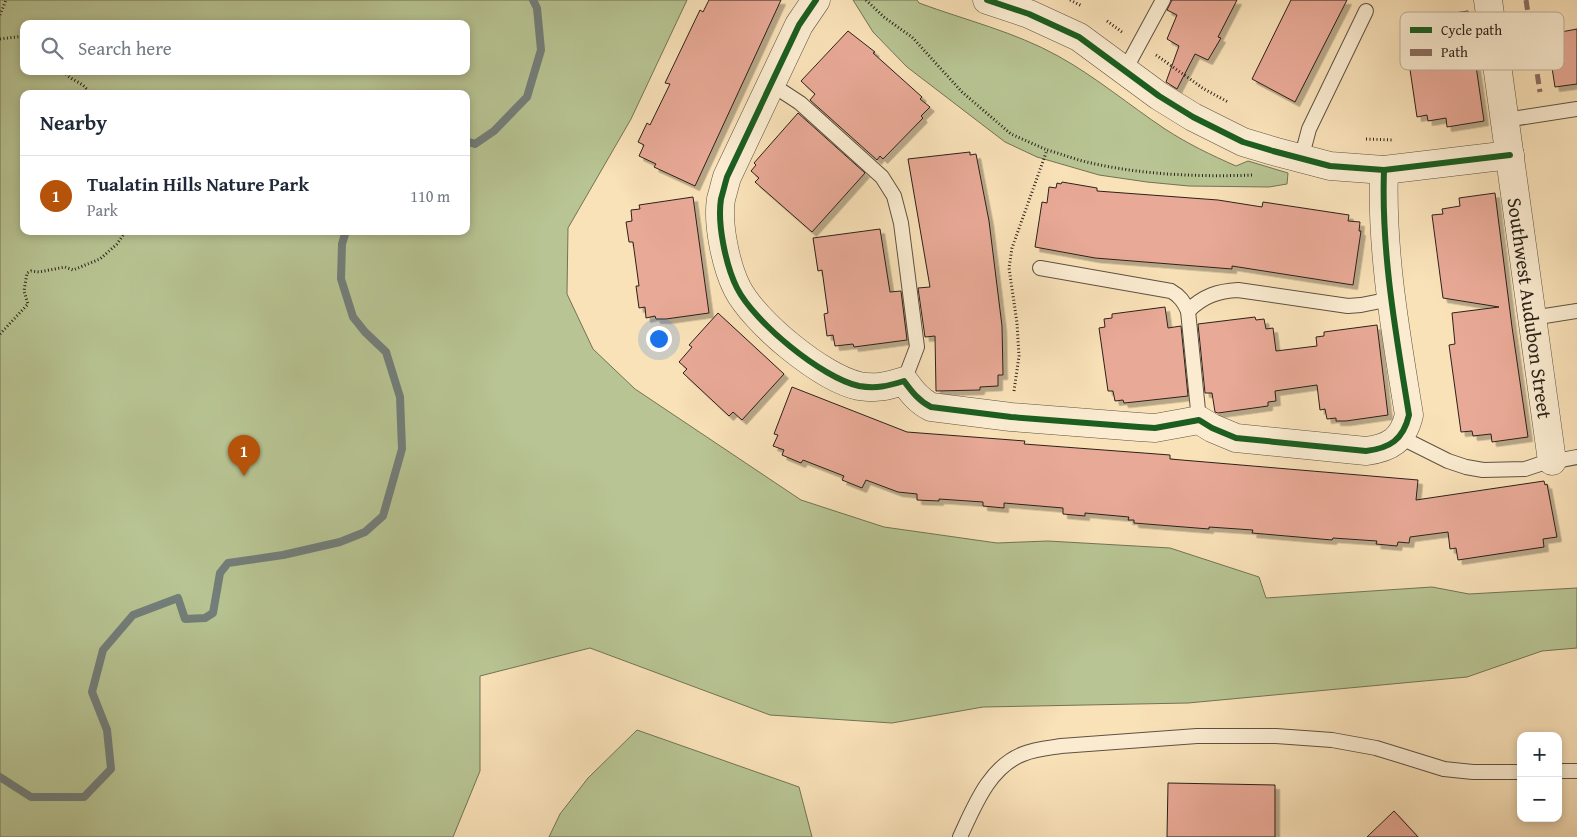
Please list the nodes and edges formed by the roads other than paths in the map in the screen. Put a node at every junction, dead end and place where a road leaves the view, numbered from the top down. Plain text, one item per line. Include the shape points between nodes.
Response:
1 (816, 0) edge
2 (987, 0) edge
3 (1163, 0) edge
4 (1366, 11) dead end
5 (1125, 70) junction
6 (1498, 70) edge
7 (770, 84) junction
8 (1577, 109) edge
9 (1505, 120) junction
10 (1510, 155) junction
11 (1301, 159) junction
12 (1384, 170) junction
13 (1040, 268) dead end
14 (1391, 299) junction
15 (1188, 311) junction
16 (1577, 311) edge
17 (1532, 318) junction
18 (904, 381) junction
19 (1199, 420) junction
20 (1400, 437) junction
21 (1564, 459) edge
22 (1562, 771) edge
23 (1577, 771) edge
24 (1517, 772) edge
25 (960, 837) edge

1 - 7 street via 799,25
2 - 5 street via 1058,26
3 - 5 lane
4 - 11 lane via 1309,129
5 - 11 street via 1159,96 1218,130 1244,142
6 - 9 street, Southwest Audubon Street
7 - 18 lane via 800,103 875,171 894,196 901,223 917,347
7 - 18 street via 727,177 721,200 722,232 737,288 758,317 805,359 820,368 858,386 886,387
8 - 9 lane
9 - 10 street, Southwest Audubon Street
10 - 12 street
10 - 17 street, Southwest Audubon Street
11 - 12 street via 1330,166
12 - 14 street via 1383,203
13 - 15 lane via 1171,291 1184,302
14 - 15 lane via 1348,306 1238,290 1205,297
14 - 20 street via 1409,415
15 - 19 lane
16 - 17 lane
17 - 21 street, Southwest Audubon Street
18 - 19 street via 914,395 931,407 1155,428
19 - 20 street via 1236,438 1366,451 1379,450
20 - 21 lane via 1448,461 1483,470 1525,469
22 - 23 lane
24 - 25 lane via 1444,769 1376,748 1332,740 1276,736 1198,736 1061,746 1021,755 1004,766 985,787

